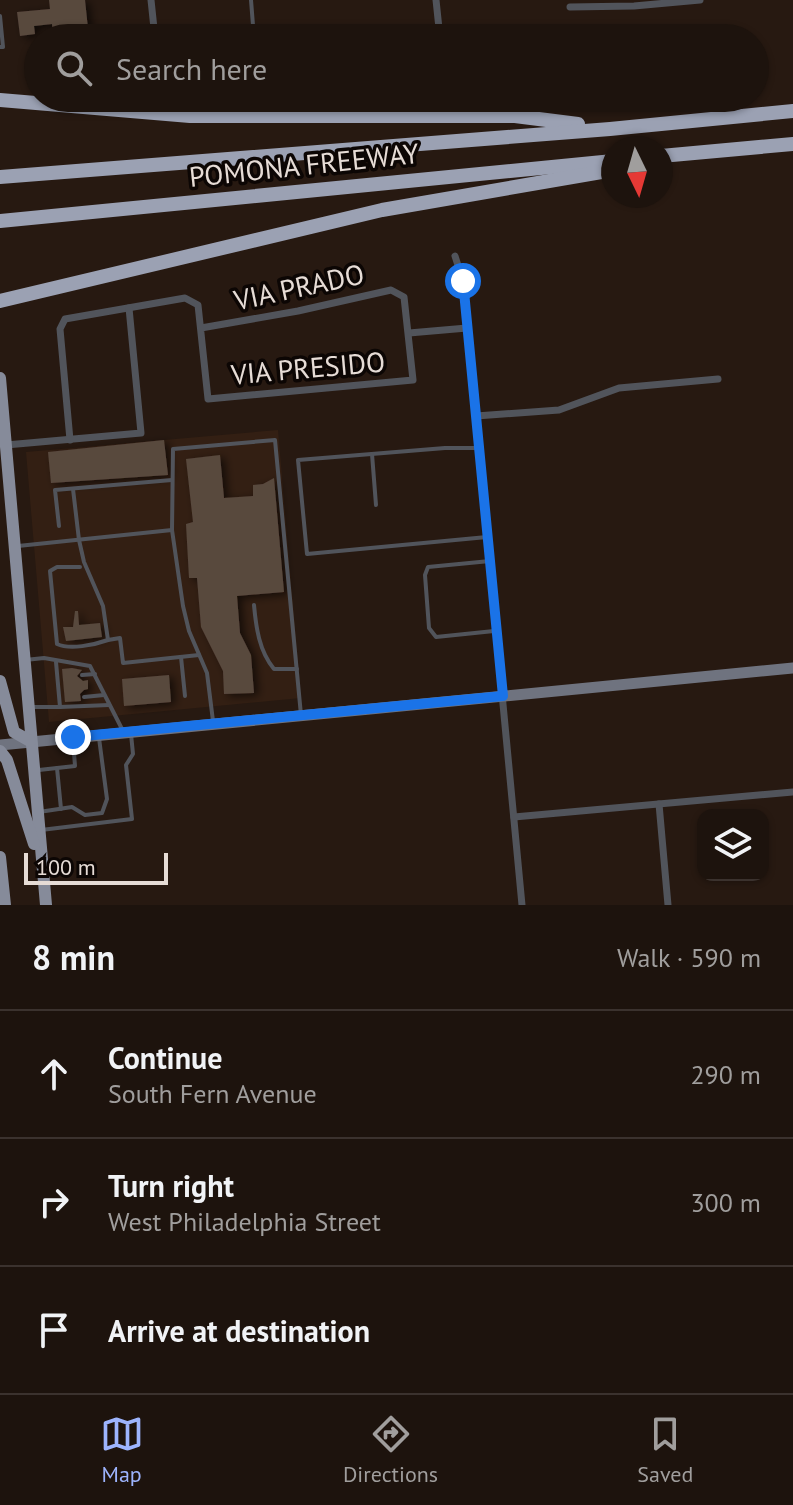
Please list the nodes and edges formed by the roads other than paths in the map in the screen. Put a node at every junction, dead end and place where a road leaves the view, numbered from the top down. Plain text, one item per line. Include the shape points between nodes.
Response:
1 (151, 0) edge
2 (251, 0) edge
3 (436, 0) edge
4 (700, 0) edge
5 (570, 7) dead end
6 (0, 16) edge
7 (154, 24) edge
8 (253, 24) edge
9 (439, 24) edge
10 (0, 47) edge
11 (0, 100) edge
12 (24, 102) edge
13 (793, 111) edge
14 (142, 112) edge
15 (610, 129) junction
16 (793, 144) edge
17 (673, 157) edge
18 (601, 162) edge
19 (601, 172) edge
20 (7, 176) edge
21 (0, 221) edge
22 (455, 256) dead end
23 (0, 301) edge
24 (129, 308) junction
25 (201, 328) junction
26 (467, 328) junction
27 (409, 333) junction
28 (0, 378) edge
29 (718, 379) dead end
30 (476, 416) junction
31 (70, 440) junction
32 (6, 445) junction
33 (480, 448) junction
34 (372, 454) junction
35 (172, 480) junction
36 (73, 489) junction
37 (376, 505) dead end
38 (59, 526) dead end
39 (172, 530) junction
40 (488, 537) junction
41 (79, 540) junction
42 (16, 546) junction
43 (490, 561) junction
44 (80, 567) dead end
45 (254, 605) dead end
46 (497, 631) junction
47 (108, 640) junction
48 (199, 655) junction
49 (181, 657) junction
50 (24, 660) junction
51 (56, 662) junction
52 (793, 668) edge
53 (297, 669) junction
54 (95, 674) junction
55 (82, 675) dead end
56 (0, 681) edge
57 (104, 695) junction
58 (185, 696) dead end
59 (503, 696) junction
60 (84, 697) dead end
61 (109, 705) junction
62 (28, 707) junction
63 (60, 707) junction
64 (301, 715) junction
65 (214, 724) junction
66 (128, 732) junction
67 (99, 735) junction
68 (73, 737) junction
69 (30, 741) junction
70 (3, 746) edge
71 (57, 768) junction
72 (33, 771) junction
73 (793, 792) edge
74 (659, 804) junction
75 (61, 809) junction
76 (37, 813) junction
77 (514, 817) junction
78 (39, 830) junction
79 (0, 857) edge
80 (45, 900) edge
81 (5, 905) edge
82 (522, 905) edge
83 (668, 905) edge

1 - 7 street
2 - 8 lane
3 - 9 street
4 - 5 street
6 - 10 lane
11 - 12 highway
13 - 15 highway, POMONA FREEWAY
14 - 15 highway via 515,116
15 - 20 highway, POMONA FREEWAY
16 - 17 highway
18 - 21 highway, POMONA FREEWAY
19 - 23 highway via 382,210
22 - 26 street
24 - 25 street via 185,298 198,305
24 - 31 street via 65,319 60,329
24 - 31 street via 141,433
25 - 27 street, VIA PRADO via 391,290 404,297
25 - 27 street, VIA PRESIDO via 208,399 413,380
26 - 27 street
26 - 30 street
28 - 32 main road
29 - 30 street via 619,388 559,410
30 - 33 street
31 - 32 street
32 - 42 main road
33 - 34 lane
33 - 40 street
34 - 37 lane
34 - 40 lane via 298,460 307,554
35 - 36 lane
35 - 39 lane
35 - 53 lane via 173,449 275,440
36 - 38 lane via 55,490
36 - 41 lane
39 - 41 lane
39 - 48 lane via 183,606
40 - 43 street
41 - 42 lane
41 - 47 lane via 103,606
42 - 50 main road
43 - 46 street
43 - 46 lane via 428,567 429,628 436,637
44 - 47 lane via 50,571 57,644
45 - 53 lane via 257,634 271,665
46 - 59 street
47 - 49 lane via 120,638 123,663
48 - 49 lane
48 - 65 lane
49 - 58 lane
50 - 51 lane
50 - 62 main road
51 - 54 lane via 85,663
51 - 63 lane
52 - 59 main road
53 - 64 lane
54 - 55 lane
54 - 57 lane
56 - 69 main road via 14,732
57 - 60 lane
57 - 61 lane
59 - 64 main road
59 - 77 street
61 - 63 lane
61 - 66 lane
62 - 63 lane
62 - 69 main road
64 - 65 main road
65 - 66 main road
66 - 67 main road
66 - 78 lane via 132,819
67 - 68 main road
67 - 75 lane via 106,807 94,815
68 - 69 main road
68 - 71 lane via 75,766
69 - 70 main road
69 - 72 main road
70 - 80 main road via 34,840
71 - 72 lane
71 - 75 lane
72 - 76 main road
73 - 74 street
74 - 77 street
74 - 83 street
75 - 76 lane
76 - 78 main road
77 - 82 street
78 - 80 main road
79 - 81 main road

